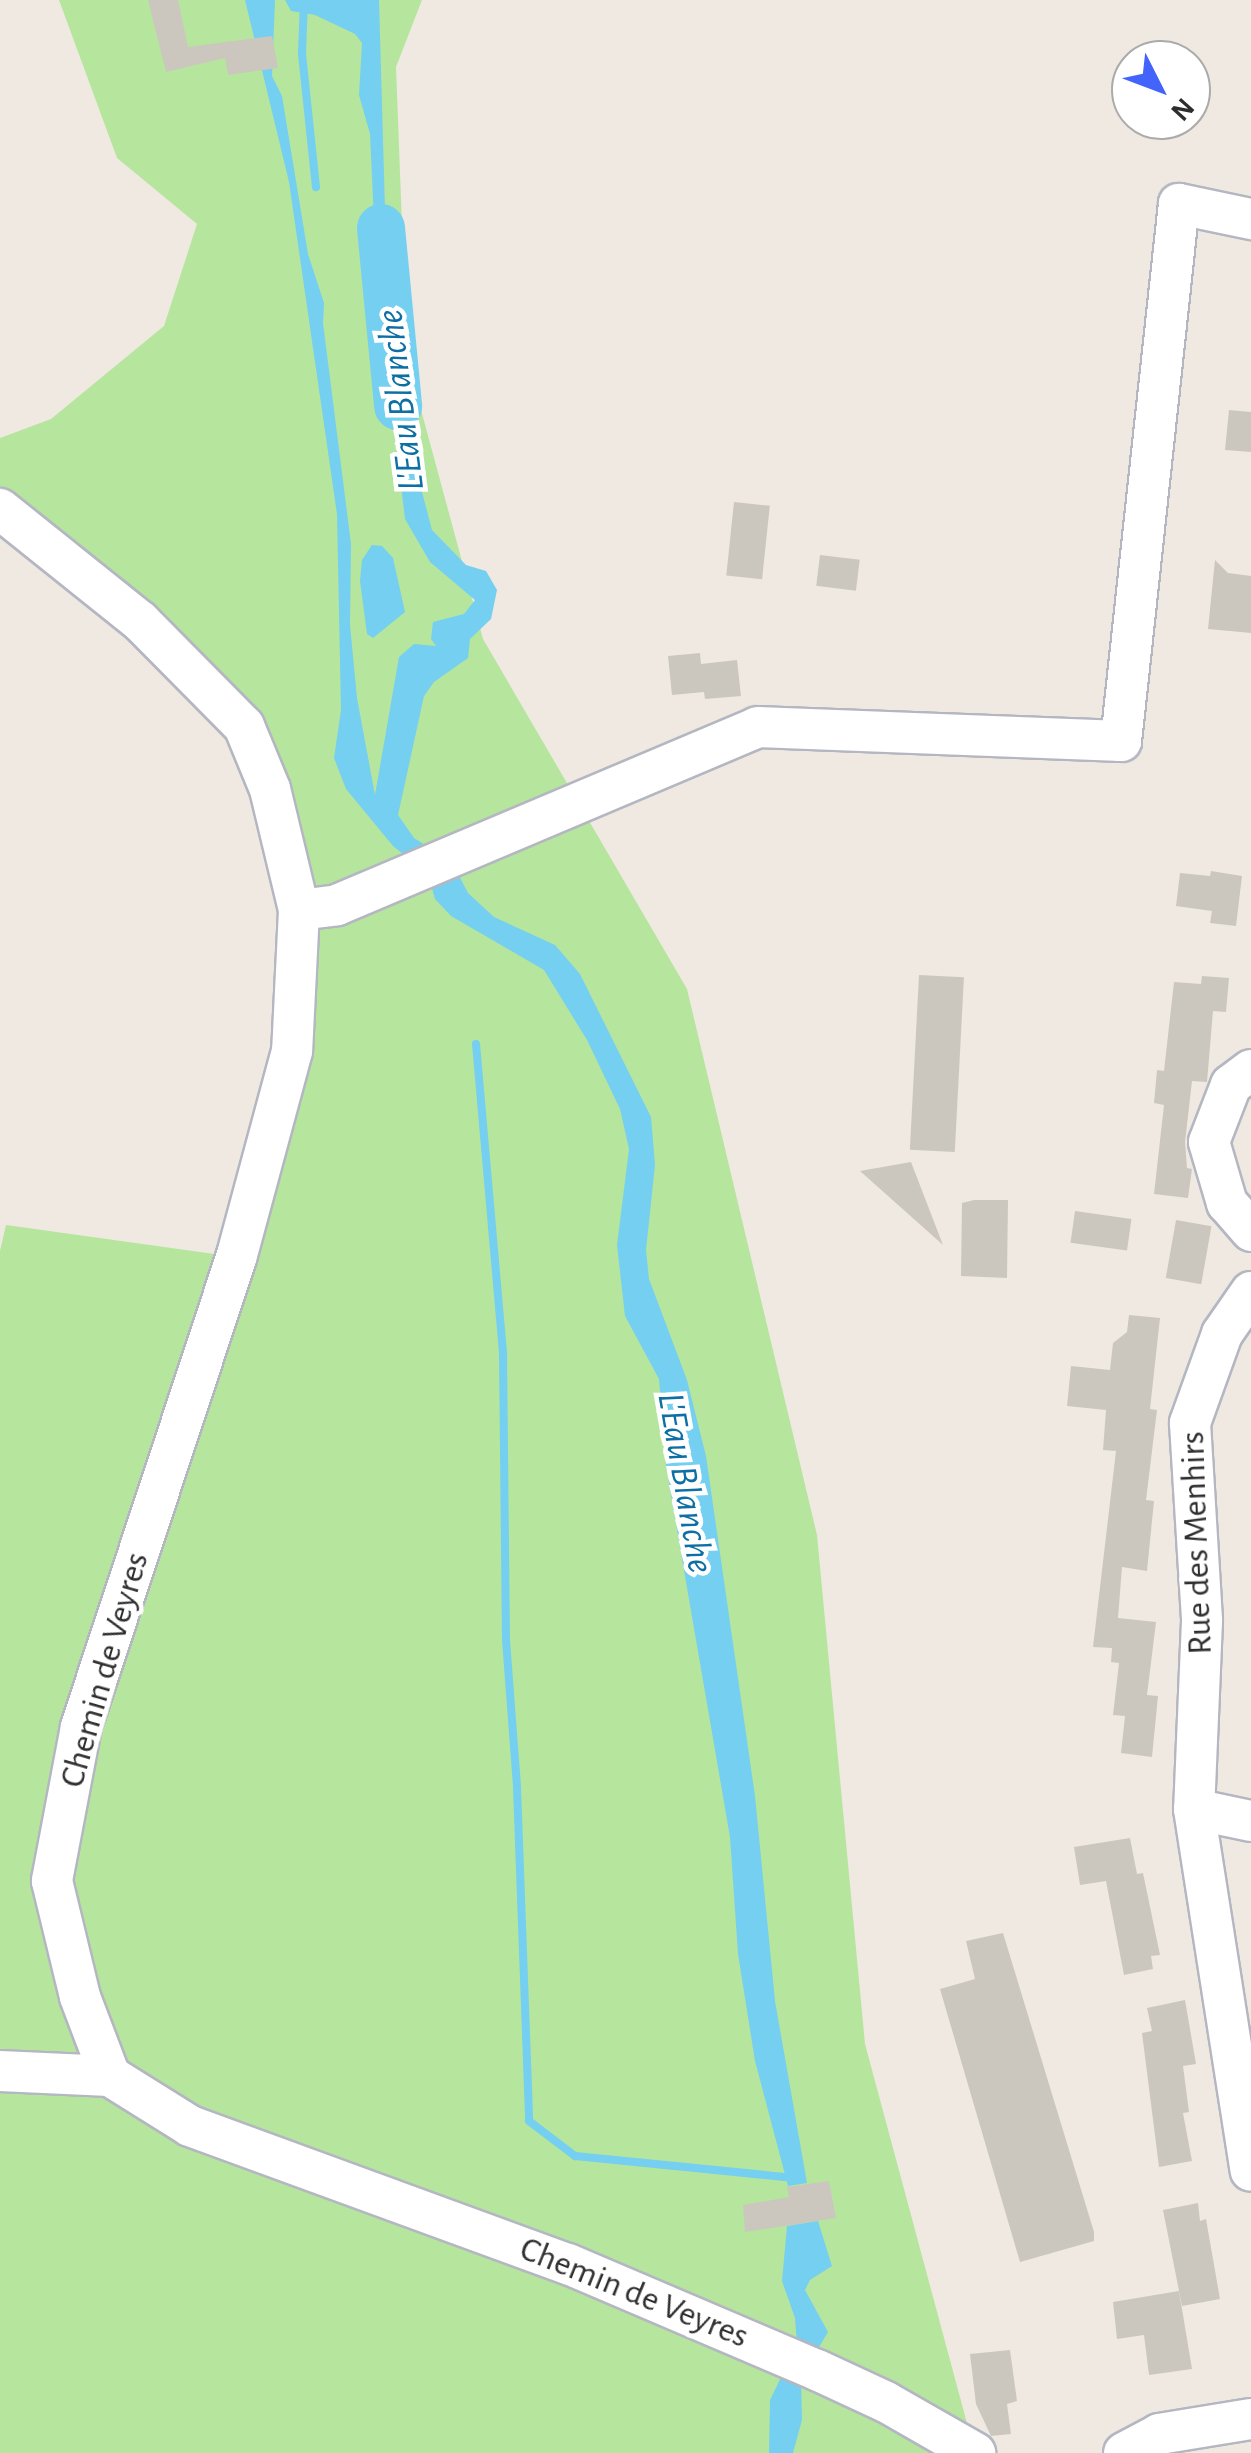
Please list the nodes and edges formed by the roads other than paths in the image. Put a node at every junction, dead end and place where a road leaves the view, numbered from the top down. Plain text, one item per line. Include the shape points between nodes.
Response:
1 (1251, 219) edge
2 (0, 509) edge
3 (299, 910) junction
4 (1251, 1070) edge
5 (1251, 1231) edge
6 (1251, 1292) edge
7 (1194, 1808) junction
8 (1251, 1821) edge
9 (0, 2071) edge
10 (110, 2076) junction
11 (1251, 2171) edge
12 (1251, 2419) edge
13 (975, 2453) edge
14 (1124, 2453) edge

1 - 3 street via 1179,204 1121,741 758,727 337,905
2 - 3 street, Chemin de Veyres via 140,621 244,726 270,789
3 - 10 street, Chemin de Veyres via 292,1051 236,1258 81,1726 52,1881 80,1997
4 - 5 street via 1231,1085 1209,1142 1227,1202
6 - 7 street, Rue des Menhirs via 1222,1334 1190,1423 1202,1621
7 - 8 street
7 - 11 street, Rue des Menhirs
9 - 10 street
10 - 13 street, Chemin de Veyres via 190,2126 568,2264 817,2370
12 - 14 street via 1159,2434

